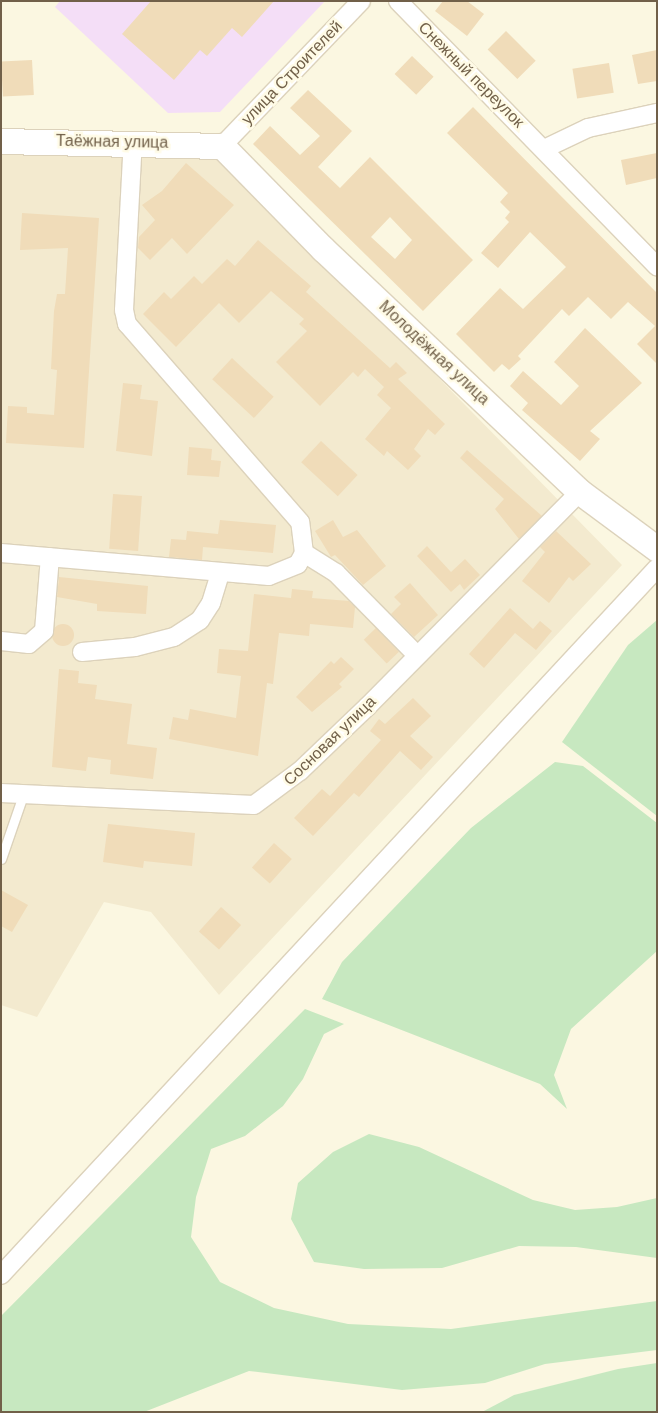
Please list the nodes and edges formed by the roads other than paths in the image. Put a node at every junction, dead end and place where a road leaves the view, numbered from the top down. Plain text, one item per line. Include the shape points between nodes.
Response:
1 (361, 1) edge
2 (398, 1) edge
3 (657, 113) edge
4 (1, 141) edge
5 (133, 141) junction
6 (222, 146) junction
7 (544, 148) junction
8 (657, 266) edge
9 (580, 492) junction
10 (652, 540) edge
11 (1, 553) edge
12 (304, 553) junction
13 (50, 557) junction
14 (657, 568) edge
15 (220, 574) junction
16 (1, 641) edge
17 (82, 652) dead end
18 (416, 654) junction
19 (1, 793) edge
20 (23, 795) junction
21 (1, 859) edge
22 (1, 1275) edge

1 - 6 street, улица Строителей
2 - 7 street, Снежный переулок
3 - 7 street via 588,128
4 - 5 main road, Таёжная улица
5 - 6 main road, Таёжная улица
5 - 12 street via 124,310 127,324 300,522
6 - 9 main road, Молодёжная улица via 323,249
7 - 8 street, Снежный переулок
9 - 10 main road, Молодёжная улица
9 - 18 street, Сосновая улица
11 - 13 street
12 - 15 street via 298,564 269,576
12 - 18 street via 336,573
13 - 15 street
13 - 16 street via 44,631 29,644
14 - 22 street
15 - 17 street via 211,603 200,620 174,636 135,647
18 - 20 street, Сосновая улица via 300,771 254,805
19 - 20 street, Сосновая улица
20 - 21 lane

